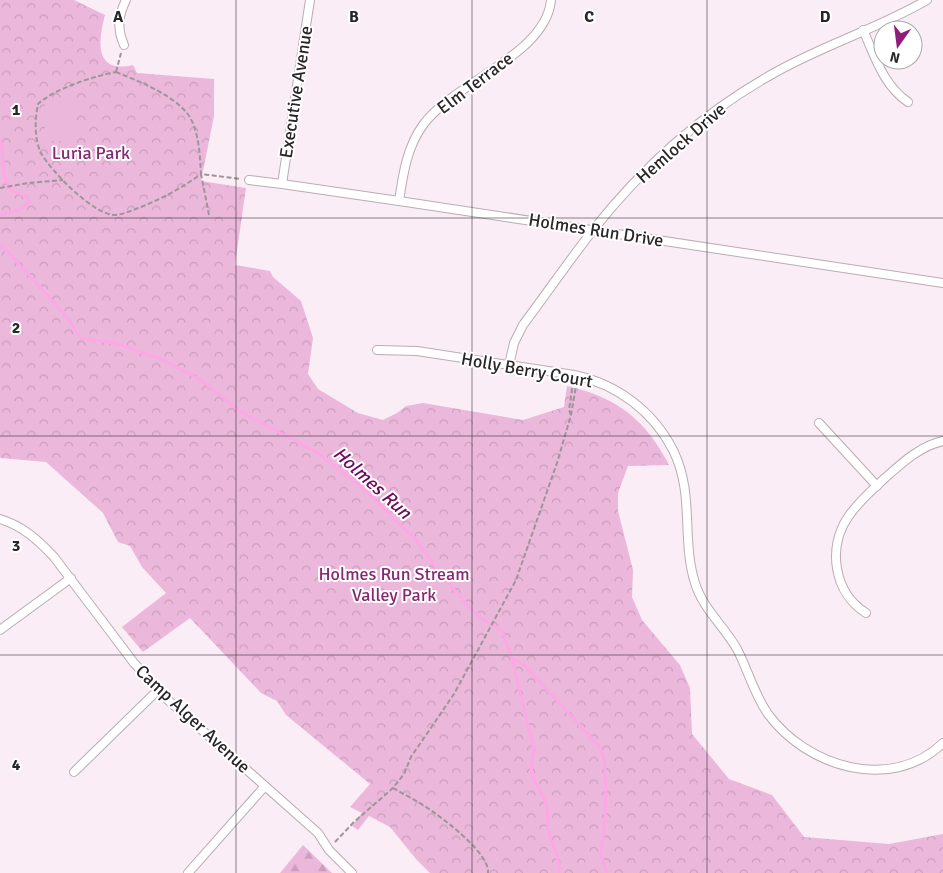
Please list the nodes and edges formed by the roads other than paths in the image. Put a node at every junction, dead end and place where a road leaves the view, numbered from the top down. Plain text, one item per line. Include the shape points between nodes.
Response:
1 (126, 0) edge
2 (310, 0) edge
3 (551, 0) edge
4 (927, 0) edge
5 (863, 30) junction
6 (124, 45) road end
7 (908, 102) dead end
8 (249, 180) road end
9 (282, 184) junction
10 (398, 201) junction
11 (593, 230) junction
12 (943, 283) edge
13 (377, 350) dead end
14 (509, 365) junction
15 (819, 423) dead end
16 (943, 441) edge
17 (877, 486) junction
18 (0, 519) edge
19 (70, 578) junction
20 (866, 613) dead end
21 (0, 630) edge
22 (158, 690) junction
23 (943, 743) edge
24 (74, 772) dead end
25 (264, 786) junction
26 (188, 873) edge
27 (352, 873) edge

1 - 6 street via 118,26
2 - 9 street, Executive Avenue
3 - 10 street, Elm Terrace via 547,18 534,37 439,108 422,126 407,157
4 - 5 street, Hemlock Drive
5 - 7 street via 886,80
5 - 11 street, Hemlock Drive via 775,72 710,114 654,164
8 - 9 street, Holmes Run Drive
9 - 10 street, Holmes Run Drive
10 - 11 street, Holmes Run Drive
11 - 12 street, Holmes Run Drive
11 - 14 street, Hemlock Drive via 523,325 514,343
13 - 14 street, Holly Berry Court via 417,351
14 - 23 street, Holly Berry Court via 596,381 630,399 657,424 672,448 683,477 689,556 695,584 737,650 758,699 792,740 821,758 869,770 915,762
15 - 17 street
16 - 17 street via 910,456
17 - 20 street via 848,518 837,548 836,562 844,591
18 - 19 street, Camp Alger Avenue via 22,528 40,542
19 - 21 street
19 - 22 street, Camp Alger Avenue
22 - 24 street
22 - 25 street, Camp Alger Avenue
25 - 26 street
25 - 27 street, Camp Alger Avenue via 318,833 329,850

